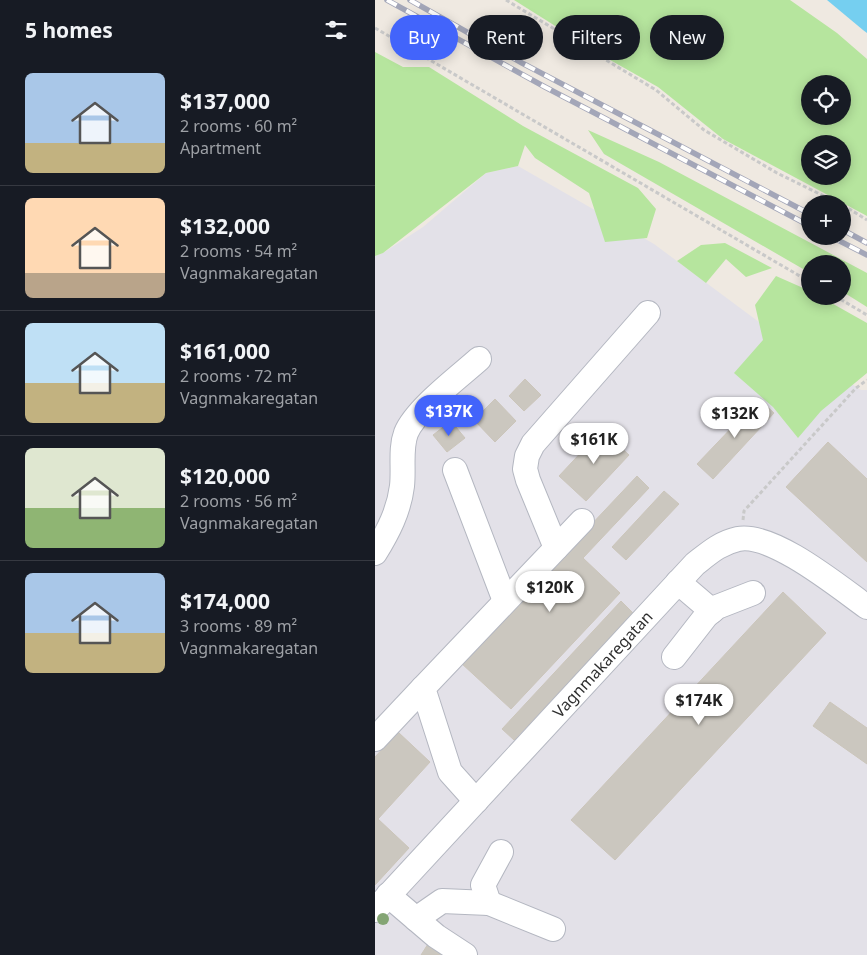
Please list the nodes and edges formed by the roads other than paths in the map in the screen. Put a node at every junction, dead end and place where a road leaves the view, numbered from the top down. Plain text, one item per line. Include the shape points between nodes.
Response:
1 (648, 313) dead end
2 (479, 359) dead end
3 (455, 470) dead end
4 (582, 521) dead end
5 (377, 547) edge
6 (556, 548) junction
7 (678, 582) junction
8 (753, 593) dead end
9 (505, 601) junction
10 (867, 608) edge
11 (712, 611) junction
12 (674, 657) dead end
13 (423, 688) junction
14 (377, 734) edge
15 (476, 801) junction
16 (501, 852) dead end
17 (382, 903) edge
18 (489, 903) junction
19 (416, 919) junction
20 (553, 929) dead end
21 (465, 955) edge

1 - 6 street via 541,432 527,456 525,469 528,480
2 - 5 street via 421,412 407,432 399,502 395,517
3 - 9 street
4 - 6 street
6 - 9 street
7 - 10 street, Vagnmakaregatan via 721,544 755,539 774,545
7 - 11 street
7 - 15 street, Vagnmakaregatan
8 - 11 street
9 - 13 street
11 - 12 street
13 - 14 street
13 - 15 street via 450,772
15 - 17 street, Vagnmakaregatan
16 - 18 street via 483,886
17 - 19 street
18 - 19 street via 442,901
18 - 20 street
19 - 21 street

